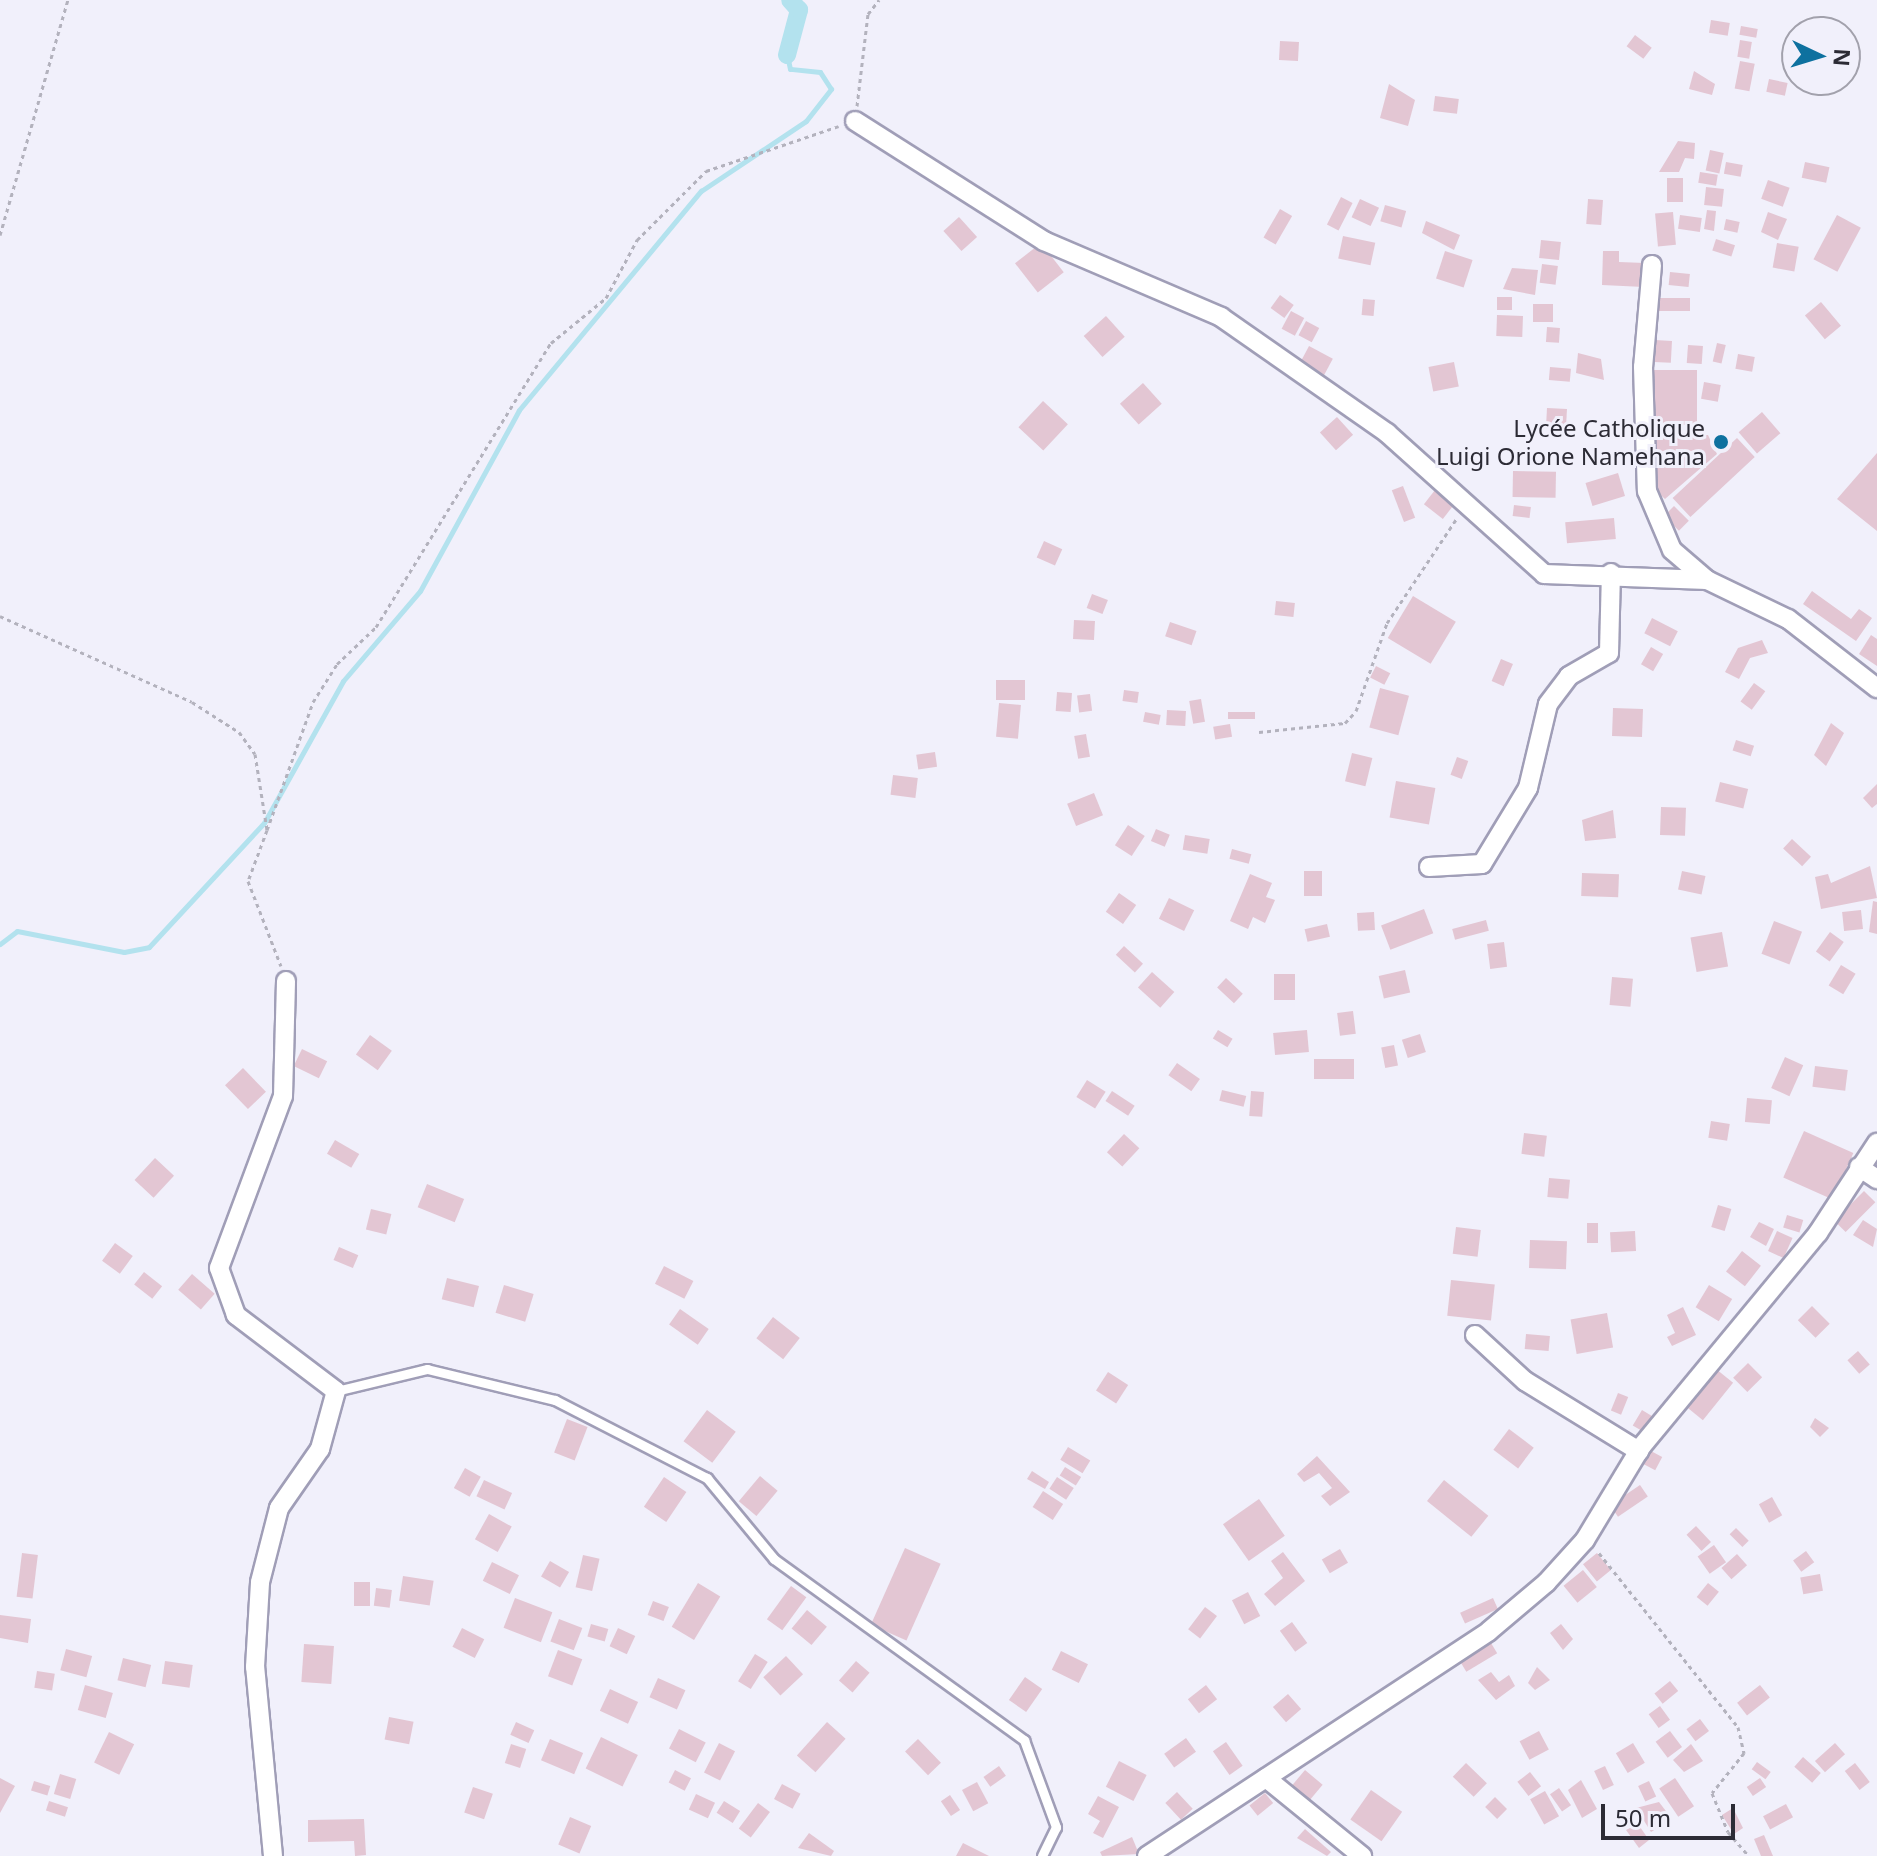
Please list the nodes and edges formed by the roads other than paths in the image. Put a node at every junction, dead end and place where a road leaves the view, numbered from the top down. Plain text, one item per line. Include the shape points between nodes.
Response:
1 (855, 121) road end
2 (1652, 265) dead end
3 (1611, 573) junction
4 (1707, 580) junction
5 (1877, 688) edge
6 (1429, 867) dead end
7 (286, 981) road end
8 (1877, 1143) edge
9 (1859, 1167) junction
10 (1877, 1179) edge
11 (1475, 1335) dead end
12 (336, 1391) junction
13 (1639, 1451) junction
14 (1266, 1778) junction
15 (273, 1856) edge
16 (1042, 1856) edge
17 (1147, 1856) edge
18 (1362, 1856) edge

1 - 3 street via 1044,241 1221,317 1387,433 1544,574
2 - 4 street via 1643,367 1647,491 1672,550
3 - 4 street
3 - 6 street via 1609,653 1569,676 1548,704 1528,788 1482,864
4 - 5 street via 1788,619
7 - 12 street via 283,1096 219,1268 236,1315
8 - 9 street
9 - 10 street
9 - 13 street via 1818,1233
11 - 13 street via 1525,1381
12 - 15 street via 320,1449 279,1508 260,1582 255,1667
12 - 16 lane via 427,1369 555,1400 707,1478 774,1559 1024,1740 1056,1827
13 - 14 street via 1585,1540 1489,1631
14 - 17 street
14 - 18 street

